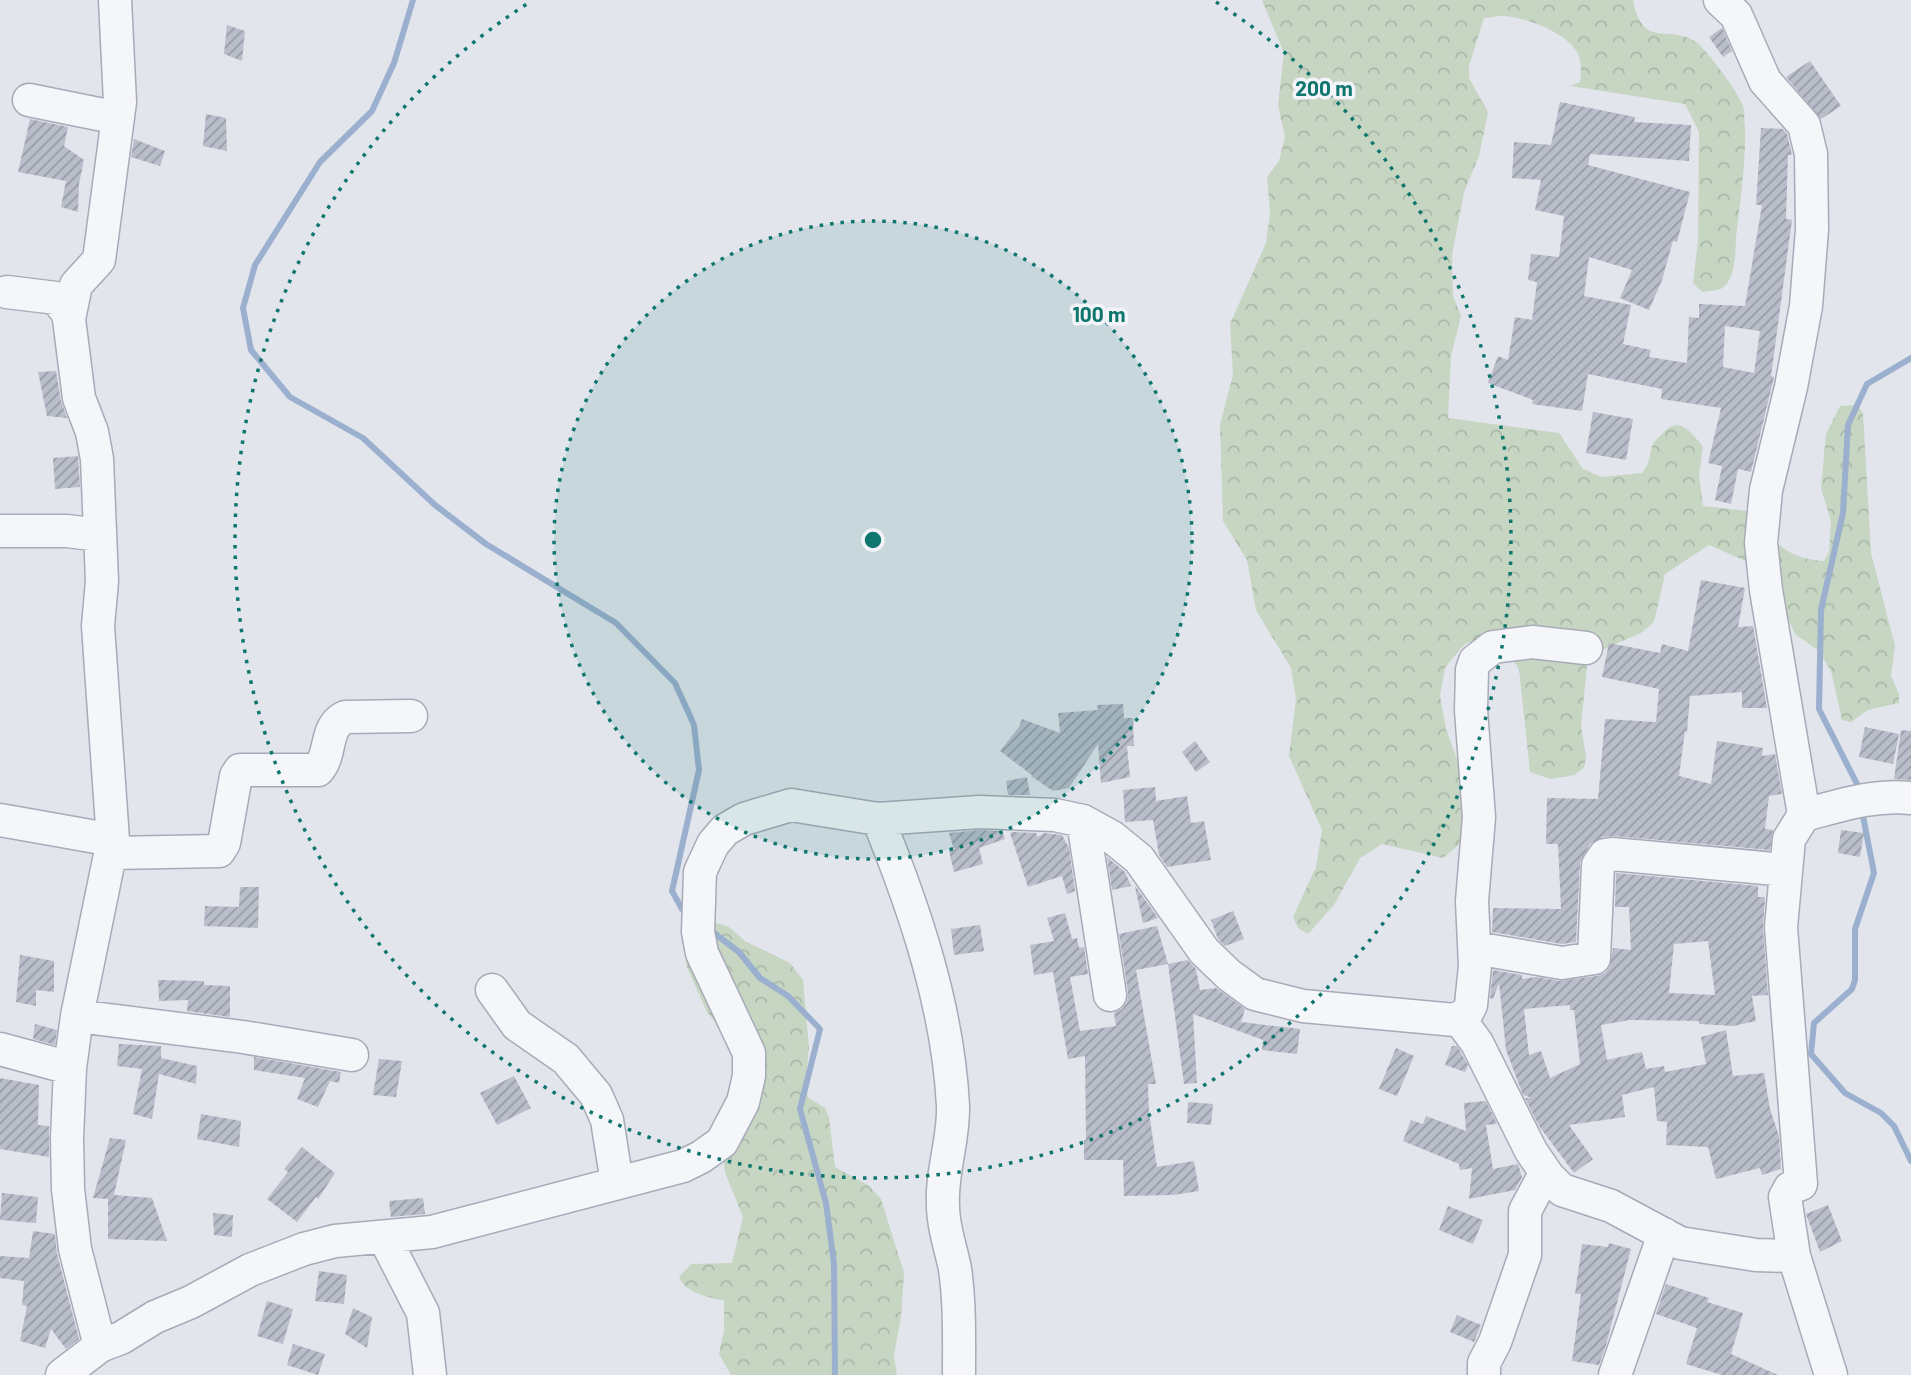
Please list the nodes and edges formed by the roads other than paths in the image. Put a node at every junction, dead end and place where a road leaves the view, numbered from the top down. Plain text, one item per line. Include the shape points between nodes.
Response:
1 (115, 0) edge
2 (1720, 0) edge
3 (29, 100) dead end
4 (118, 118) junction
5 (8, 292) dead end
6 (69, 319) junction
7 (0, 531) edge
8 (100, 535) junction
9 (1586, 648) dead end
10 (411, 716) dead end
11 (1911, 798) edge
12 (1804, 815) junction
13 (878, 819) junction
14 (0, 820) edge
15 (1083, 821) junction
16 (113, 847) junction
17 (1786, 870) junction
18 (1475, 948) junction
19 (492, 990) dead end
20 (1110, 995) dead end
21 (77, 1016) junction
22 (1455, 1020) junction
23 (0, 1049) edge
24 (352, 1055) dead end
25 (70, 1068) junction
26 (1548, 1176) junction
27 (617, 1183) junction
28 (1664, 1234) junction
29 (384, 1237) junction
30 (1794, 1256) junction
31 (100, 1346) junction
32 (62, 1375) edge
33 (430, 1375) edge
34 (959, 1375) edge
35 (1484, 1375) edge
36 (1615, 1375) edge
37 (1831, 1375) edge

1 - 4 street
2 - 12 street via 1735,15 1765,80 1804,125 1811,154 1806,306 1766,490 1761,543
3 - 4 street
4 - 6 street via 99,260 76,285
5 - 6 street via 56,298
6 - 8 street via 79,398 97,459
7 - 8 street
8 - 16 street via 98,626
9 - 18 street via 1532,642 1493,647 1475,661 1471,710 1479,817 1472,901
10 - 16 street via 340,719 318,770 240,770 225,843 219,851
11 - 12 street via 1867,799
12 - 17 street via 1789,839
13 - 15 street via 981,812 1055,815
13 - 27 street via 792,805 744,819 713,844 700,872 698,932 702,953 748,1053 743,1102 722,1142 701,1157
13 - 34 street via 908,896 943,1032 953,1107 943,1208 956,1279
14 - 16 street
15 - 20 street
15 - 22 street via 1139,859 1204,951 1255,994 1303,1006
16 - 21 street
17 - 18 street via 1605,855 1598,865 1594,958 1562,963
17 - 30 street via 1781,927 1801,1184 1790,1188 1784,1197
18 - 22 street via 1471,1004 1467,1013
19 - 27 street via 517,1025 566,1059 596,1095 607,1120
21 - 24 street
21 - 25 street
22 - 26 street via 1477,1043
23 - 25 street
25 - 31 street via 68,1189 75,1249
26 - 28 street via 1562,1190 1611,1206
26 - 35 street via 1525,1211 1525,1255 1484,1363
27 - 29 street via 432,1232
28 - 30 street via 1680,1243
28 - 36 street
29 - 31 street via 304,1249 224,1282
29 - 33 street via 423,1313
30 - 37 street
31 - 32 street

